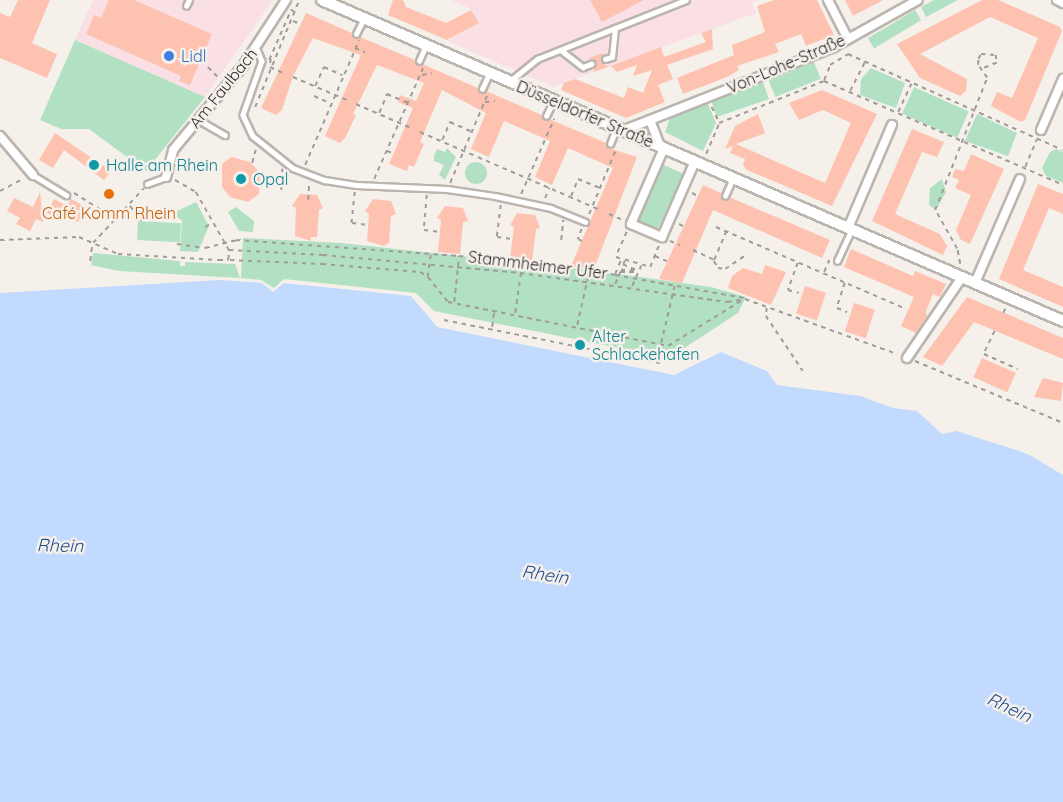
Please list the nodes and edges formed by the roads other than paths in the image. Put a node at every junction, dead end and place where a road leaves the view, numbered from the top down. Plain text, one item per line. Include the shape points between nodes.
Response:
1 (189, 0) edge
2 (286, 0) edge
3 (322, 0) edge
4 (686, 0) edge
5 (828, 0) edge
6 (918, 0) edge
7 (1057, 0) edge
8 (1063, 3) edge
9 (186, 6) dead end
10 (364, 18) junction
11 (615, 28) junction
12 (356, 34) dead end
13 (848, 39) junction
14 (426, 45) junction
15 (256, 47) junction
16 (561, 50) junction
17 (605, 59) dead end
18 (419, 61) dead end
19 (591, 64) dead end
20 (490, 72) junction
21 (1063, 79) edge
22 (510, 81) junction
23 (482, 89) dead end
24 (554, 100) junction
25 (546, 116) dead end
26 (199, 120) junction
27 (650, 120) junction
28 (892, 125) road end
29 (621, 129) junction
30 (1041, 130) road end
31 (225, 135) dead end
32 (0, 136) edge
33 (610, 144) dead end
34 (662, 147) junction
35 (699, 163) junction
36 (33, 175) joint
37 (166, 177) joint
38 (733, 178) junction
39 (1020, 179) road end
40 (147, 184) road end
41 (66, 195) road end
42 (725, 196) dead end
43 (585, 222) road end
44 (850, 228) junction
45 (837, 261) dead end
46 (962, 277) junction
47 (975, 283) junction
48 (1063, 321) edge
49 (908, 358) road end

1 - 9 lane
2 - 15 street, Am Faulbach
3 - 10 street, Düsseldorfer Straße
4 - 11 lane
5 - 13 street
6 - 13 street, Von-Lohe-Straße
7 - 8 street
10 - 12 lane
10 - 14 street, Düsseldorfer Straße
11 - 16 lane
11 - 17 lane via 612,57
13 - 27 street, Von-Lohe-Straße
14 - 18 lane
14 - 20 street, Düsseldorfer Straße
15 - 26 street, Am Faulbach
15 - 43 lane via 262,61 243,109 246,125 257,141 283,162 310,175 356,185 447,189 542,206
16 - 19 lane via 583,67
16 - 22 lane via 537,60
20 - 22 street, Düsseldorfer Straße
20 - 23 lane
21 - 30 street
22 - 24 street, Düsseldorfer Straße
24 - 25 lane
24 - 29 street, Düsseldorfer Straße
26 - 31 lane
26 - 37 street, Am Faulbach via 173,150
27 - 29 street, Von-Lohe-Straße
27 - 34 street
28 - 44 street
29 - 33 lane
29 - 34 street, Düsseldorfer Straße
32 - 36 street
34 - 35 street, Düsseldorfer Straße
34 - 35 street via 631,224 662,237
35 - 38 street, Düsseldorfer Straße
36 - 41 lane
37 - 40 lane
38 - 42 lane
38 - 44 street, Düsseldorfer Straße
39 - 47 street
44 - 45 lane
44 - 46 street, Düsseldorfer Straße
46 - 47 street, Düsseldorfer Straße
46 - 49 street
47 - 48 street, Düsseldorfer Straße

